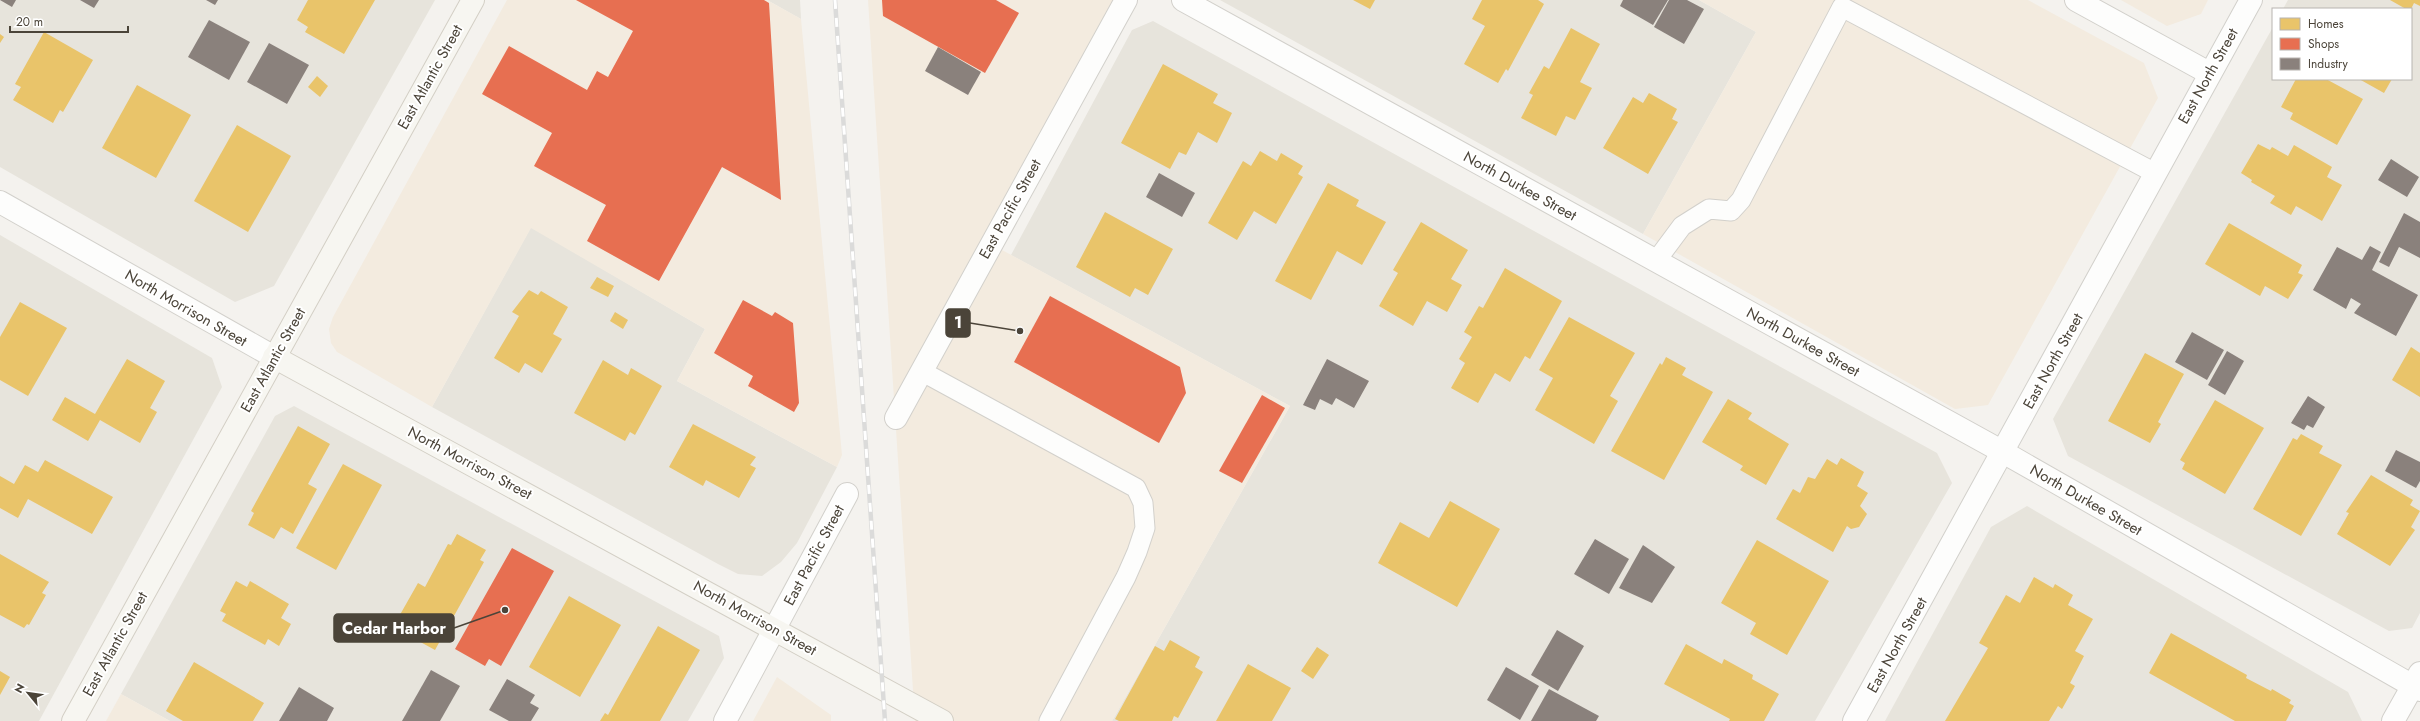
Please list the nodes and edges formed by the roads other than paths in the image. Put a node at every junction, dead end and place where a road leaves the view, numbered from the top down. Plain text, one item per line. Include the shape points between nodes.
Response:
1 (474, 0) edge
2 (1126, 0) edge
3 (1183, 0) edge
4 (2076, 0) edge
5 (2250, 0) edge
6 (2209, 73) junction
7 (2155, 173) junction
8 (0, 202) edge
9 (1656, 261) junction
10 (274, 358) junction
11 (921, 371) junction
12 (896, 418) dead end
13 (2003, 452) junction
14 (847, 494) dead end
15 (776, 628) junction
16 (2418, 683) edge
17 (73, 721) edge
18 (725, 721) edge
19 (942, 721) edge
20 (1048, 721) edge
21 (1854, 721) edge
22 (2393, 721) edge

1 - 10 street, East Atlantic Street
2 - 11 street, East Pacific Street
3 - 9 street, North Durkee Street
4 - 6 street
5 - 6 street, East North Street
6 - 7 street, East North Street
7 - 9 lane via 1842,7 1741,200 1731,211 1709,209 1682,226
7 - 13 street, East North Street
8 - 10 street, North Morrison Street
9 - 13 street, North Durkee Street
10 - 15 street, North Morrison Street
10 - 17 street, East Atlantic Street
11 - 12 street, East Pacific Street
11 - 20 lane via 1136,488 1143,503 1145,528 1134,558
13 - 16 street, North Durkee Street
13 - 21 street, East North Street
14 - 15 street, East Pacific Street
15 - 18 street, East Pacific Street
15 - 19 street, North Morrison Street
16 - 22 street

